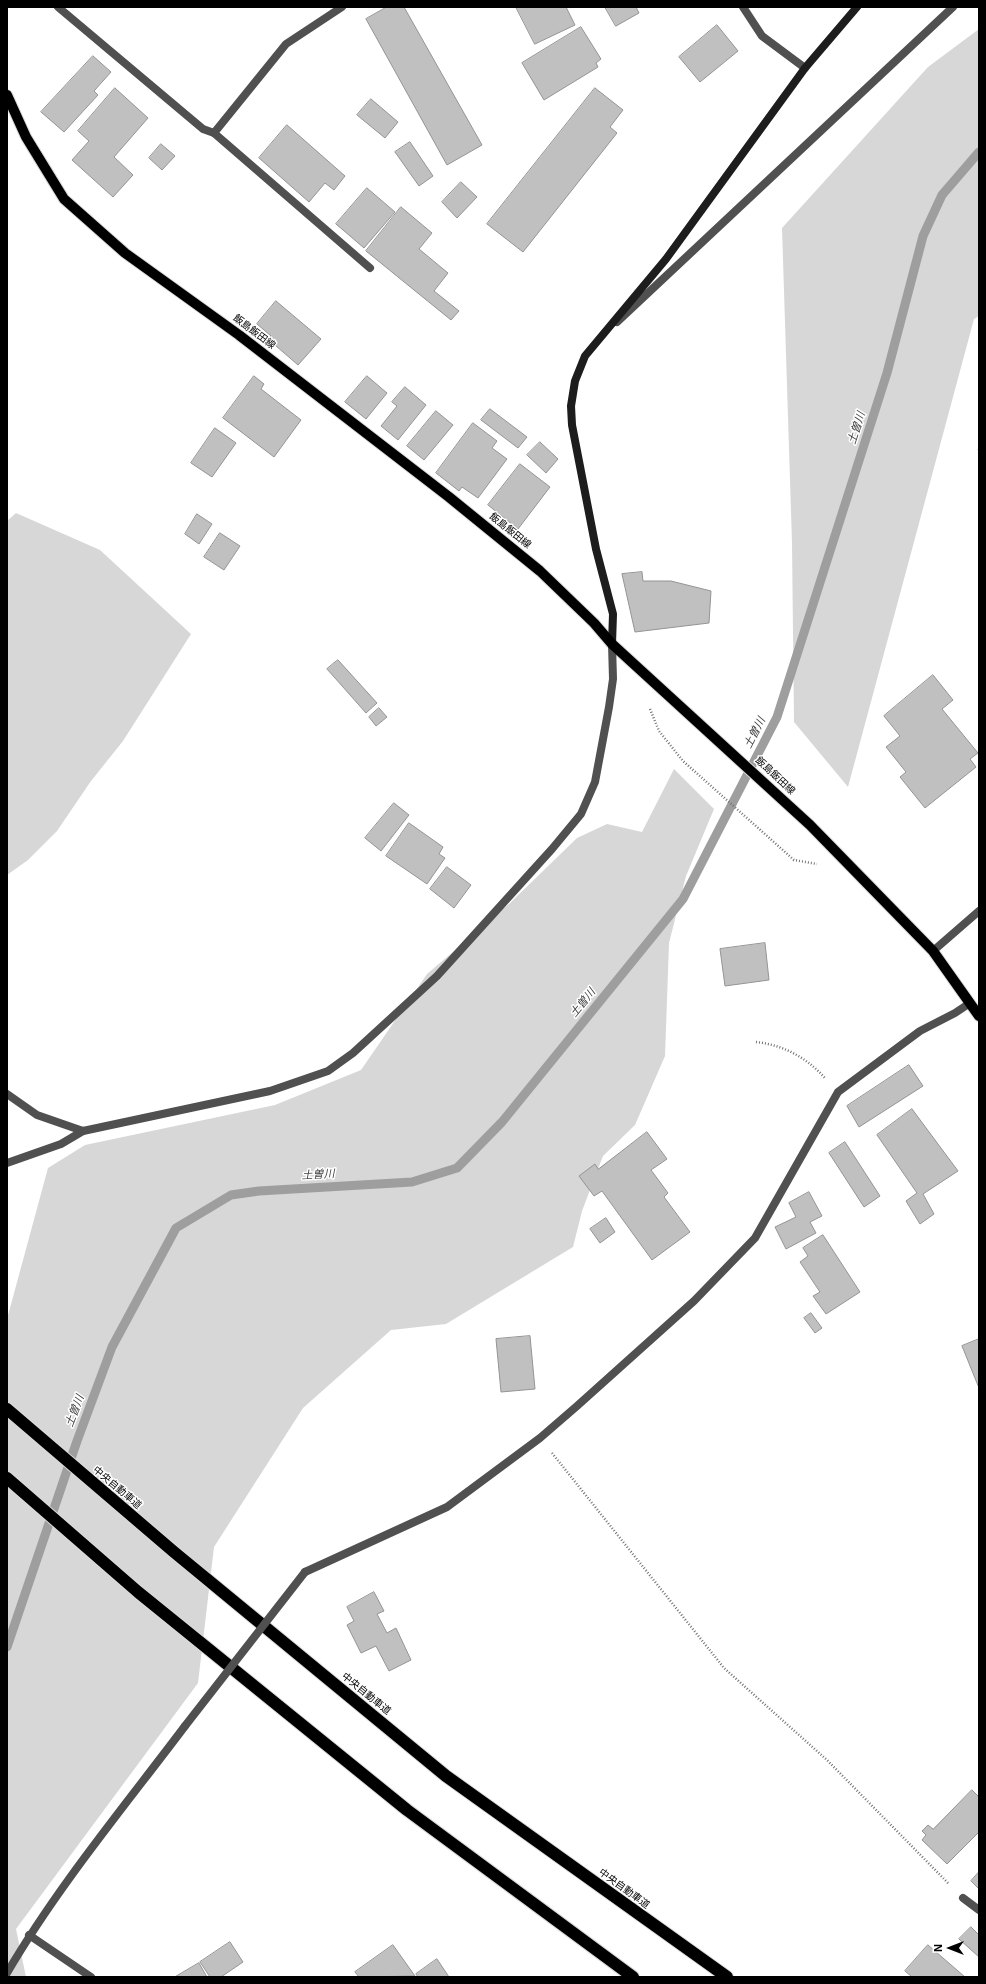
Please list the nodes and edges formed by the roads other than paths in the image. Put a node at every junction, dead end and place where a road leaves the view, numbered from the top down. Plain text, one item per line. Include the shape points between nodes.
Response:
1 (58, 7) edge
2 (342, 7) edge
3 (743, 7) edge
4 (857, 7) edge
5 (953, 7) edge
6 (805, 68) junction
7 (7, 95) edge
8 (214, 134) junction
9 (370, 268) dead end
10 (598, 340) junction
11 (612, 644) junction
12 (979, 911) edge
13 (933, 951) junction
14 (970, 1003) junction
15 (979, 1016) edge
16 (7, 1094) edge
17 (83, 1131) junction
18 (7, 1163) edge
19 (7, 1409) edge
20 (7, 1478) edge
21 (964, 1898) road end
22 (979, 1910) edge
23 (29, 1935) junction
24 (7, 1973) edge
25 (91, 1977) edge
26 (633, 1977) edge
27 (727, 1977) edge

1 - 8 street
2 - 8 street via 286,44
3 - 6 street via 762,36
4 - 6 street
5 - 10 street
6 - 10 street via 666,259
7 - 11 main road, 飯島飯田線 via 26,137 64,199 125,253 243,338 540,571
8 - 9 street
10 - 11 street via 585,356 575,381 571,406 575,446 596,549 613,614
11 - 13 main road, 飯島飯田線 via 810,825
11 - 17 street via 613,679 609,707 595,782 581,814 437,976 354,1053 328,1071 270,1091
12 - 13 street
13 - 14 main road, 飯島飯田線
14 - 15 main road, 飯島飯田線
14 - 23 street, bridge via 920,1031 838,1092 755,1238 694,1301 540,1438 447,1507 305,1572 185,1726
16 - 17 street via 37,1115
17 - 18 street via 61,1144
19 - 27 highway, 中央自動車道 via 174,1552 446,1776
20 - 26 highway via 138,1592 407,1810
21 - 22 street
23 - 24 street
23 - 25 street

